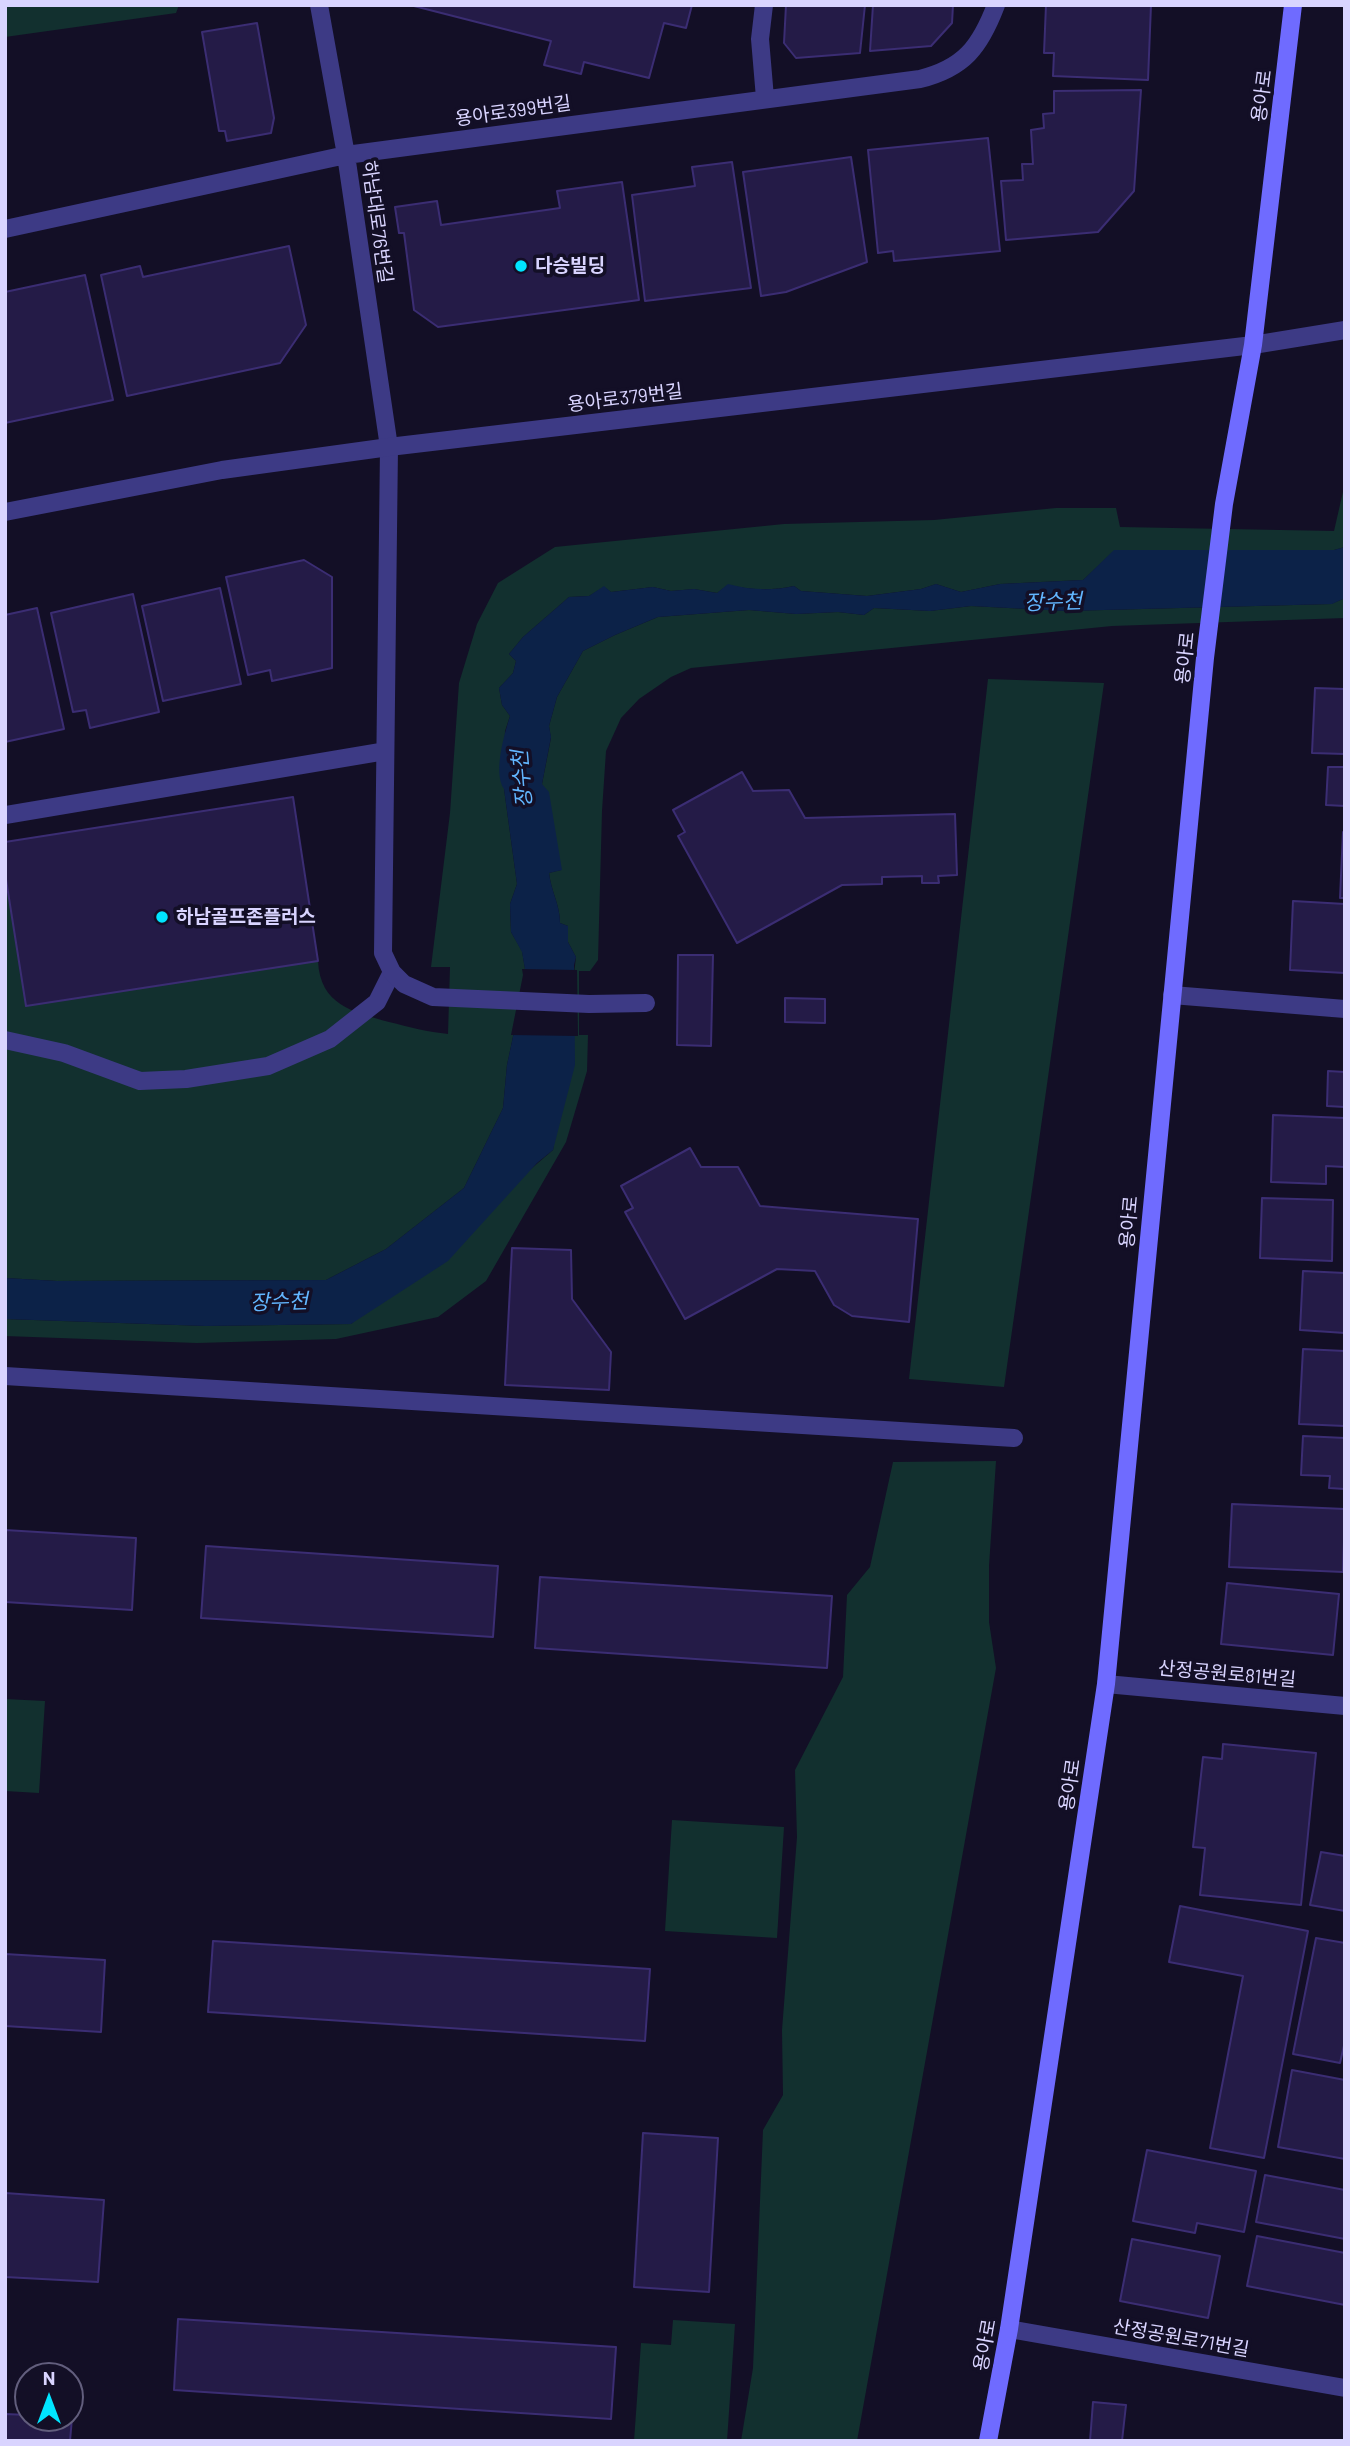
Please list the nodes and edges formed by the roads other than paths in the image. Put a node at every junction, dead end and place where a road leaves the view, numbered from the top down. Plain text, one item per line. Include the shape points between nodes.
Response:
1 (319, 5) edge
2 (764, 5) edge
3 (996, 5) edge
4 (1293, 5) edge
5 (765, 98) junction
6 (346, 155) junction
7 (5, 229) edge
8 (1345, 330) edge
9 (1253, 345) junction
10 (389, 447) junction
11 (5, 512) edge
12 (384, 751) junction
13 (5, 815) edge
14 (392, 972) junction
15 (1172, 995) junction
16 (646, 1003) dead end
17 (1345, 1009) edge
18 (5, 1040) edge
19 (5, 1376) edge
20 (1014, 1438) dead end
21 (1106, 1684) junction
22 (1345, 1706) edge
23 (1010, 2329) junction
24 (1345, 2388) edge
25 (988, 2441) edge

1 - 6 street, 하남대로76번길
2 - 5 street via 760,39
3 - 5 street, 용아로399번길 via 986,31 964,60 940,74
4 - 9 main road, 용아로
5 - 6 street, 용아로399번길
6 - 7 street, 용아로399번길
6 - 10 street, 하남대로76번길
8 - 9 street, 용아로379번길
9 - 10 street, 용아로379번길
9 - 15 main road, 용아로 via 1224,504
10 - 11 street, 용아로379번길 via 222,470
10 - 12 street, 하남대로76번길
12 - 13 street
12 - 14 street, 하남대로76번길 via 383,953
14 - 16 street via 404,984 433,997
14 - 18 street via 377,1002 330,1039 268,1066 140,1081 64,1054
15 - 17 street
15 - 21 main road, 용아로
19 - 20 street
21 - 22 street, 산정공원로81번길
21 - 23 main road, 용아로
23 - 24 street, 산정공원로71번길
23 - 25 main road, 용아로

